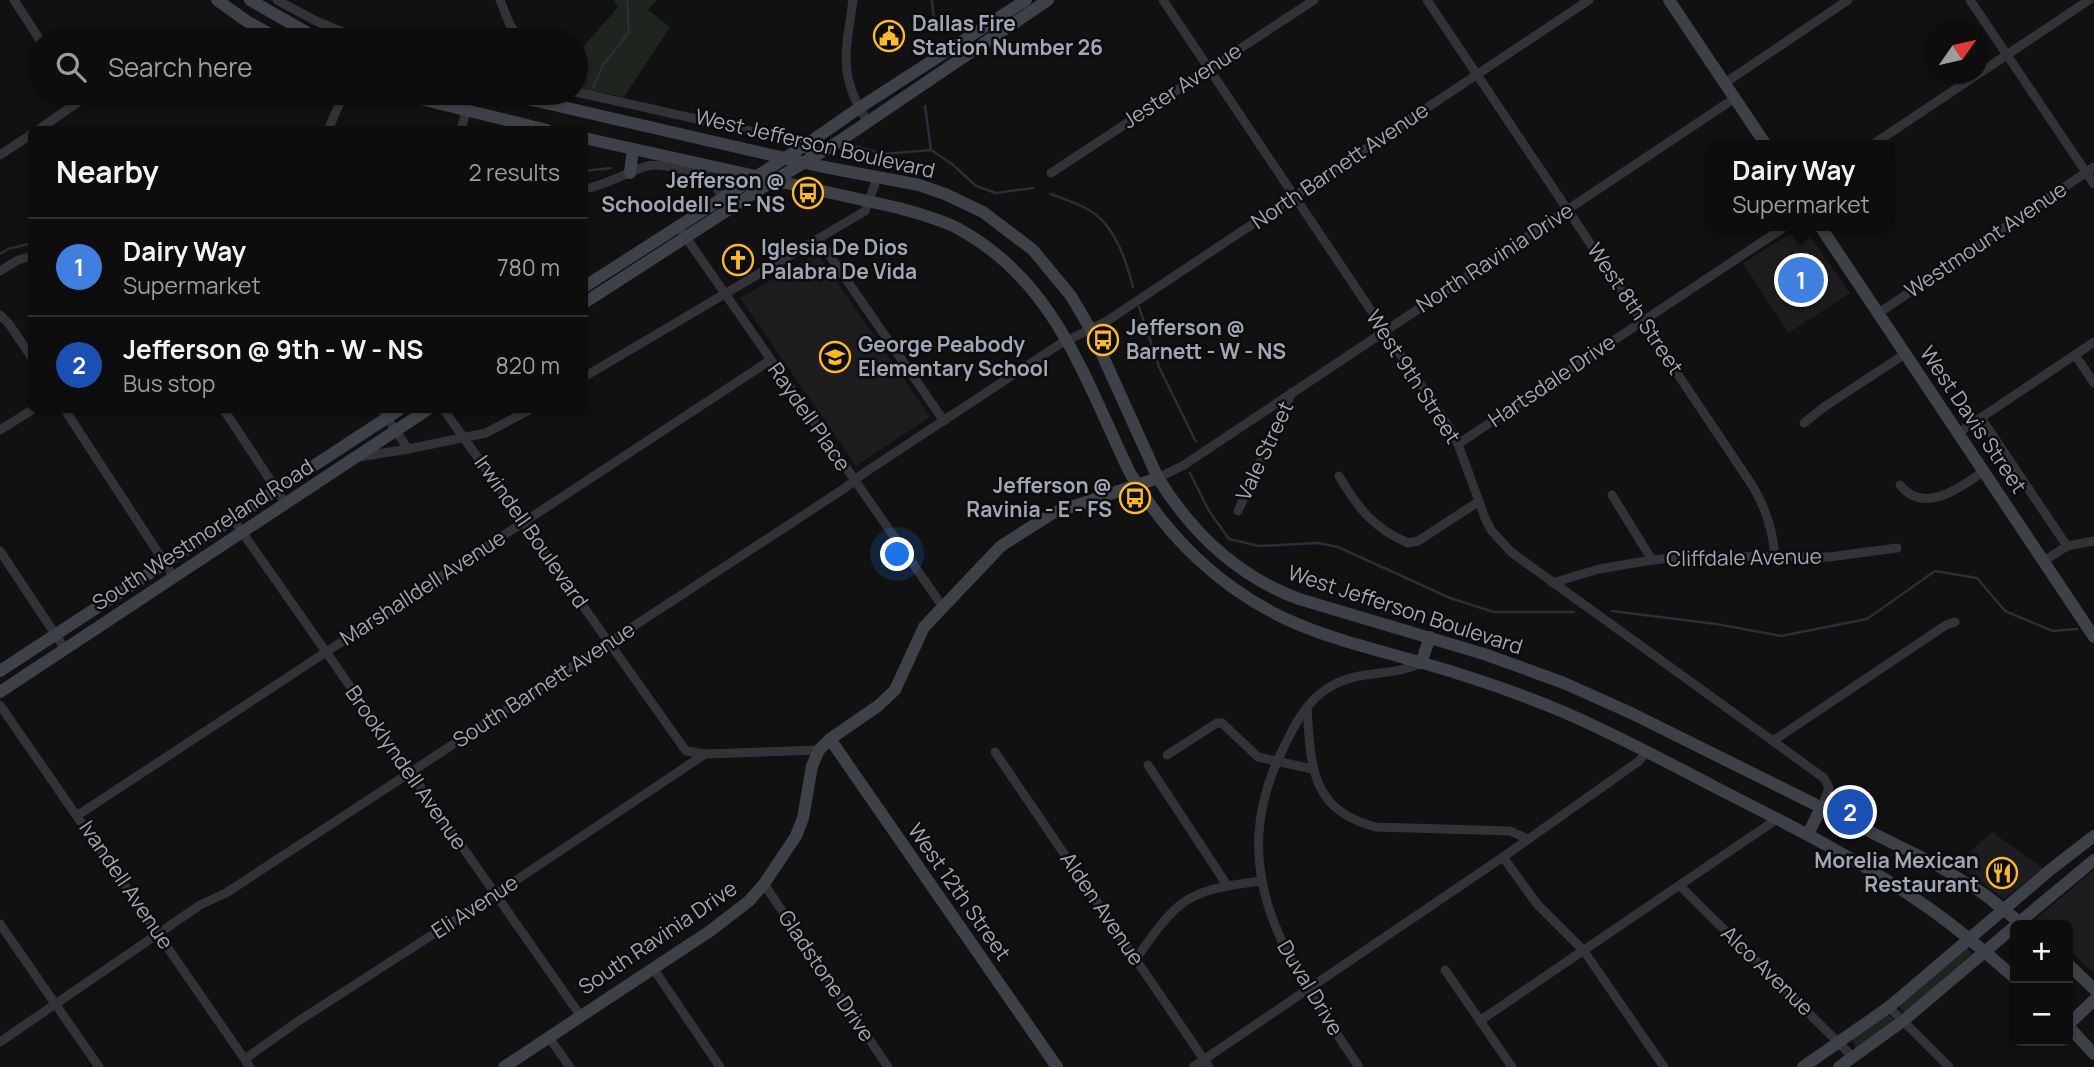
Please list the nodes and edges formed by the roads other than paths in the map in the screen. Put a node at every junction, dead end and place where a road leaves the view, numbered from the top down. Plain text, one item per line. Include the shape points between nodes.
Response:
1 (14, 0) edge
2 (217, 0) edge
3 (250, 0) edge
4 (277, 0) edge
5 (500, 0) edge
6 (853, 0) edge
7 (1026, 0) edge
8 (1048, 0) edge
9 (1163, 0) edge
10 (1314, 0) edge
11 (1427, 0) edge
12 (1589, 0) edge
13 (1669, 0) edge
14 (1848, 0) edge
15 (1970, 0) edge
16 (2089, 0) edge
17 (232, 4) edge
18 (32, 28) edge
19 (265, 28) edge
20 (299, 28) edge
21 (333, 28) edge
22 (512, 28) edge
23 (976, 41) junction
24 (2007, 55) junction
25 (1209, 69) junction
26 (1478, 75) junction
27 (1725, 83) junction
28 (588, 95) edge
29 (1735, 98) junction
30 (74, 105) edge
31 (339, 105) edge
32 (443, 105) edge
33 (555, 105) edge
34 (859, 108) junction
35 (466, 111) junction
36 (868, 122) junction
37 (44, 126) edge
38 (330, 126) edge
39 (462, 126) edge
40 (530, 126) edge
41 (28, 137) edge
42 (588, 139) edge
43 (1763, 140) edge
44 (1880, 140) edge
45 (838, 142) junction
46 (633, 149) junction
47 (0, 155) edge
48 (807, 155) junction
49 (787, 157) junction
50 (2090, 170) edge
51 (848, 171) junction
52 (630, 173) junction
53 (1051, 173) dead end
54 (758, 175) junction
55 (878, 176) junction
56 (709, 179) junction
57 (776, 179) junction
58 (2094, 184) edge
59 (588, 188) edge
60 (737, 188) junction
61 (1294, 195) junction
62 (721, 198) junction
63 (870, 202) junction
64 (1568, 209) junction
65 (678, 226) junction
66 (1778, 231) edge
67 (1823, 231) edge
68 (686, 238) junction
69 (819, 240) junction
70 (28, 257) edge
71 (0, 271) edge
72 (588, 284) edge
73 (725, 296) junction
74 (588, 300) edge
75 (1879, 313) junction
76 (0, 315) edge
77 (1643, 320) junction
78 (1091, 330) junction
79 (1384, 331) junction
80 (1067, 341) junction
81 (2094, 342) edge
82 (28, 352) edge
83 (1905, 354) junction
84 (2075, 355) junction
85 (769, 361) junction
86 (588, 375) edge
87 (2094, 383) edge
88 (1292, 392) junction
89 (28, 412) edge
90 (67, 413) edge
91 (226, 413) edge
92 (384, 413) edge
93 (422, 413) edge
94 (446, 413) edge
95 (523, 413) edge
96 (1981, 418) junction
97 (944, 421) junction
98 (1804, 424) dead end
99 (0, 430) edge
100 (396, 431) junction
101 (1958, 433) junction
102 (465, 439) junction
103 (1458, 444) junction
104 (408, 449) junction
105 (358, 457) junction
106 (1184, 465) joint
107 (1984, 471) junction
108 (1339, 476) dead end
109 (1158, 478) junction
110 (854, 481) junction
111 (1136, 484) junction
112 (1900, 485) dead end
113 (277, 491) junction
114 (1612, 495) dead end
115 (1478, 502) junction
116 (286, 504) junction
117 (1238, 511) dead end
118 (233, 519) junction
119 (524, 522) junction
120 (242, 532) junction
121 (2094, 541) edge
122 (2067, 547) junction
123 (1897, 548) dead end
124 (0, 551) edge
125 (1775, 557) junction
126 (1652, 560) junction
127 (2044, 561) junction
128 (165, 563) junction
129 (174, 577) junction
130 (1552, 583) junction
131 (943, 607) junction
132 (1955, 622) dead end
133 (55, 635) junction
134 (1430, 637) junction
135 (2094, 637) edge
136 (609, 642) junction
137 (65, 649) junction
138 (325, 652) junction
139 (1421, 663) junction
140 (0, 671) edge
141 (0, 692) edge
142 (0, 705) edge
143 (1307, 708) junction
144 (830, 739) junction
145 (1773, 741) junction
146 (819, 750) junction
147 (995, 752) dead end
148 (1646, 752) junction
149 (705, 754) junction
150 (1167, 755) dead end
151 (1277, 762) junction
152 (1148, 765) dead end
153 (1312, 769) junction
154 (410, 773) junction
155 (1822, 806) junction
156 (78, 815) junction
157 (1777, 819) junction
158 (1808, 834) junction
159 (2094, 836) edge
160 (1528, 839) junction
161 (1503, 857) junction
162 (2094, 860) edge
163 (1262, 881) junction
164 (764, 884) junction
165 (1227, 885) junction
166 (1680, 886) junction
167 (494, 895) junction
168 (2005, 910) junction
169 (2014, 920) edge
170 (2024, 920) edge
171 (0, 924) edge
172 (2010, 932) edge
173 (158, 933) junction
174 (1970, 939) junction
175 (1584, 951) junction
176 (1985, 952) junction
177 (1136, 959) junction
178 (653, 968) junction
179 (2073, 969) edge
180 (1445, 970) dead end
181 (2010, 974) edge
182 (2094, 989) edge
183 (1307, 990) junction
184 (2094, 1000) edge
185 (56, 1004) junction
186 (1889, 1007) junction
187 (580, 1015) junction
188 (1481, 1020) junction
189 (1903, 1021) junction
190 (2073, 1021) edge
191 (2073, 1031) edge
192 (548, 1037) junction
193 (0, 1042) edge
194 (1839, 1042) junction
195 (2094, 1054) edge
196 (1853, 1057) junction
197 (248, 1063) edge
198 (1207, 1063) edge
199 (99, 1067) edge
200 (503, 1067) edge
201 (570, 1067) edge
202 (720, 1067) edge
203 (888, 1067) edge
204 (1056, 1067) edge
205 (1193, 1067) edge
206 (1359, 1067) edge
207 (1513, 1067) edge
208 (1664, 1067) edge
209 (1803, 1067) edge
210 (1839, 1067) edge
211 (1949, 1067) edge

1 - 18 street
2 - 17 main road
3 - 20 main road
4 - 21 street
5 - 22 street
6 - 34 street via 845,68
7 - 23 main road
8 - 23 main road
9 - 25 street, West 9th Street
10 - 25 street, Jester Avenue
11 - 26 street, West 8th Street
12 - 26 street, North Barnett Avenue
13 - 27 main road
14 - 27 street
15 - 24 street
16 - 24 street
17 - 19 main road
23 - 34 main road
23 - 36 main road
24 - 44 street
24 - 50 street
25 - 53 street, Jester Avenue
25 - 61 street, West 9th Street
26 - 61 street, North Barnett Avenue
26 - 64 street, West 8th Street
27 - 29 main road
28 - 48 street via 745,129
29 - 43 main road
29 - 64 street, North Ravinia Drive
30 - 37 street
31 - 38 street
32 - 35 main road
33 - 49 main road, West Jefferson Boulevard
34 - 36 street
34 - 48 main road
35 - 39 street
35 - 40 main road
36 - 45 main road
41 - 47 street
42 - 46 main road, West Jefferson Boulevard
45 - 48 main road
45 - 51 main road via 836,160
46 - 52 main road
46 - 54 main road, West Jefferson Boulevard
48 - 49 main road, West Jefferson Boulevard
48 - 51 main road, West Jefferson Boulevard
48 - 57 main road
49 - 54 main road
50 - 58 street
50 - 75 street, Westmount Avenue
51 - 55 main road, West Jefferson Boulevard
52 - 56 street via 665,164
52 - 59 street
54 - 57 main road, West Jefferson Boulevard
54 - 60 main road
55 - 63 street
55 - 78 main road, West Jefferson Boulevard via 945,194 999,223 1059,279
56 - 60 street
56 - 62 street
57 - 63 main road, West Jefferson Boulevard
57 - 68 main road
60 - 62 main road
61 - 78 street, North Barnett Avenue
61 - 79 street, West 9th Street
62 - 65 main road
63 - 69 street via 865,211
63 - 80 main road, West Jefferson Boulevard via 944,223 983,244 1036,292
64 - 77 street, West 8th Street
64 - 79 street, North Ravinia Drive
65 - 68 street, Raydell Place
65 - 72 main road
66 - 77 street, Hartsdale Drive
67 - 75 main road, West Davis Street
68 - 73 street, Raydell Place
68 - 74 main road
69 - 73 street
69 - 97 street
70 - 71 street
73 - 85 street, Raydell Place
73 - 86 street
75 - 83 main road, West Davis Street
76 - 82 street
77 - 103 street, Hartsdale Drive
77 - 125 street, West 8th Street via 1760,498 1773,533
78 - 80 street, South Barnett Avenue
78 - 109 main road, West Jefferson Boulevard
79 - 88 street, North Ravinia Drive
79 - 103 street, West 9th Street
80 - 97 street, South Barnett Avenue
80 - 111 main road, West Jefferson Boulevard
81 - 84 street
83 - 98 street
83 - 101 main road, West Davis Street
84 - 87 street
84 - 96 street
85 - 110 street, Raydell Place
85 - 119 street, Marshalldell Avenue
88 - 106 street, North Ravinia Drive
88 - 117 street, Vale Street
89 - 99 street
90 - 128 street
91 - 113 street
92 - 100 street
92 - 113 main road, South Westmoreland Road
93 - 100 main road, South Westmoreland Road
94 - 102 street, Irwindell Boulevard
95 - 102 street
96 - 101 street
96 - 122 street, West Davis Street
97 - 110 street, South Barnett Avenue
100 - 104 street
100 - 105 main road, South Westmoreland Road
101 - 107 main road, West Davis Street
102 - 104 street
102 - 119 street, Irwindell Boulevard
103 - 115 street, West 9th Street
104 - 105 street
105 - 116 main road, South Westmoreland Road
106 - 109 street, South Ravinia Drive
107 - 112 street via 1952,492 1925,499 1906,494
107 - 127 main road, West Davis Street
108 - 115 street via 1365,516 1408,543
109 - 111 main road, South Ravinia Drive
109 - 134 main road, West Jefferson Boulevard via 1196,530 1256,579 1299,598
110 - 131 street, Raydell Place
110 - 136 street, South Barnett Avenue
111 - 131 main road, South Ravinia Drive via 1044,517 1001,546
111 - 139 main road, West Jefferson Boulevard via 1181,543 1245,595 1287,620
113 - 116 street
113 - 118 main road, South Westmoreland Road
114 - 126 street
115 - 130 street, West 9th Street via 1501,542
116 - 120 main road, South Westmoreland Road
118 - 120 street, Brooklyndell Avenue
118 - 128 main road, South Westmoreland Road
119 - 136 street, Irwindell Boulevard
119 - 138 street, Marshalldell Avenue
120 - 129 main road, South Westmoreland Road
120 - 138 street, Brooklyndell Avenue
121 - 122 street
122 - 127 street
123 - 125 street, Cliffdale Avenue via 1829,557
124 - 133 street
125 - 126 street, Cliffdale Avenue
126 - 130 street, Cliffdale Avenue
127 - 135 main road, West Davis Street
128 - 129 street
128 - 133 main road, South Westmoreland Road
129 - 137 main road, South Westmoreland Road
130 - 145 street, West 9th Street
131 - 144 main road, South Ravinia Drive via 923,627 895,690
132 - 145 street
133 - 137 street
133 - 140 main road, South Westmoreland Road
134 - 139 main road
134 - 155 main road, West Jefferson Boulevard via 1604,700
136 - 149 street, Irwindell Boulevard via 681,746 690,753
136 - 154 street, South Barnett Avenue
137 - 141 main road, South Westmoreland Road
138 - 154 street, Brooklyndell Avenue
138 - 156 street, Marshalldell Avenue
139 - 143 street, Duval Drive via 1338,682
139 - 148 main road, West Jefferson Boulevard via 1534,700
142 - 156 street, Ivandell Avenue
143 - 151 street, Duval Drive
143 - 153 street
144 - 146 main road, South Ravinia Drive
144 - 204 main road, West 12th Street
145 - 155 street, West 9th Street via 1828,782
146 - 149 street, Irwindell Boulevard
146 - 164 main road, South Ravinia Drive via 796,836
147 - 177 street, Alden Avenue
148 - 157 main road, West Jefferson Boulevard
148 - 160 street
149 - 167 street, Eli Avenue
150 - 151 street via 1222,723 1258,757
151 - 153 street
151 - 163 street, Duval Drive via 1261,814
152 - 165 street
153 - 160 street via 1322,792 1340,812 1359,822 1376,827 1510,831
154 - 167 street, Brooklyndell Avenue
154 - 173 street, South Barnett Avenue
155 - 158 main road
155 - 168 main road, West Jefferson Boulevard via 1937,865
156 - 173 street, Ivandell Avenue
157 - 158 main road, West Jefferson Boulevard
157 - 166 street
158 - 174 main road, West Jefferson Boulevard via 1894,884
159 - 168 main road
160 - 161 street
161 - 175 street via 1537,904
161 - 183 street
162 - 170 main road
163 - 165 street
163 - 183 street, Duval Drive via 1277,934
164 - 178 main road, South Ravinia Drive via 741,909
164 - 203 street, Gladstone Drive
165 - 177 street via 1178,905
166 - 175 street
166 - 194 street, Alco Avenue
167 - 187 street, Brooklyndell Avenue
167 - 197 street, Eli Avenue via 297,1022
168 - 169 main road, West Jefferson Boulevard
168 - 174 main road
171 - 185 street
172 - 176 main road
173 - 185 street, South Barnett Avenue
173 - 197 street, Ivandell Avenue
174 - 176 main road, West Jefferson Boulevard
174 - 186 main road
175 - 188 street
175 - 208 street
176 - 181 main road, West Jefferson Boulevard
176 - 189 main road
177 - 198 street, Alden Avenue
178 - 187 main road, South Ravinia Drive
178 - 202 street
179 - 182 main road
180 - 188 street
183 - 198 street
183 - 206 street, Duval Drive
184 - 190 main road
185 - 193 street, South Barnett Avenue
185 - 199 street
186 - 189 street
186 - 194 main road
187 - 192 main road, South Ravinia Drive
188 - 207 street
189 - 196 main road
189 - 211 street
191 - 195 main road
192 - 200 main road, South Ravinia Drive
192 - 201 street
194 - 196 street, Alco Avenue
194 - 209 main road
196 - 210 main road
198 - 205 street

